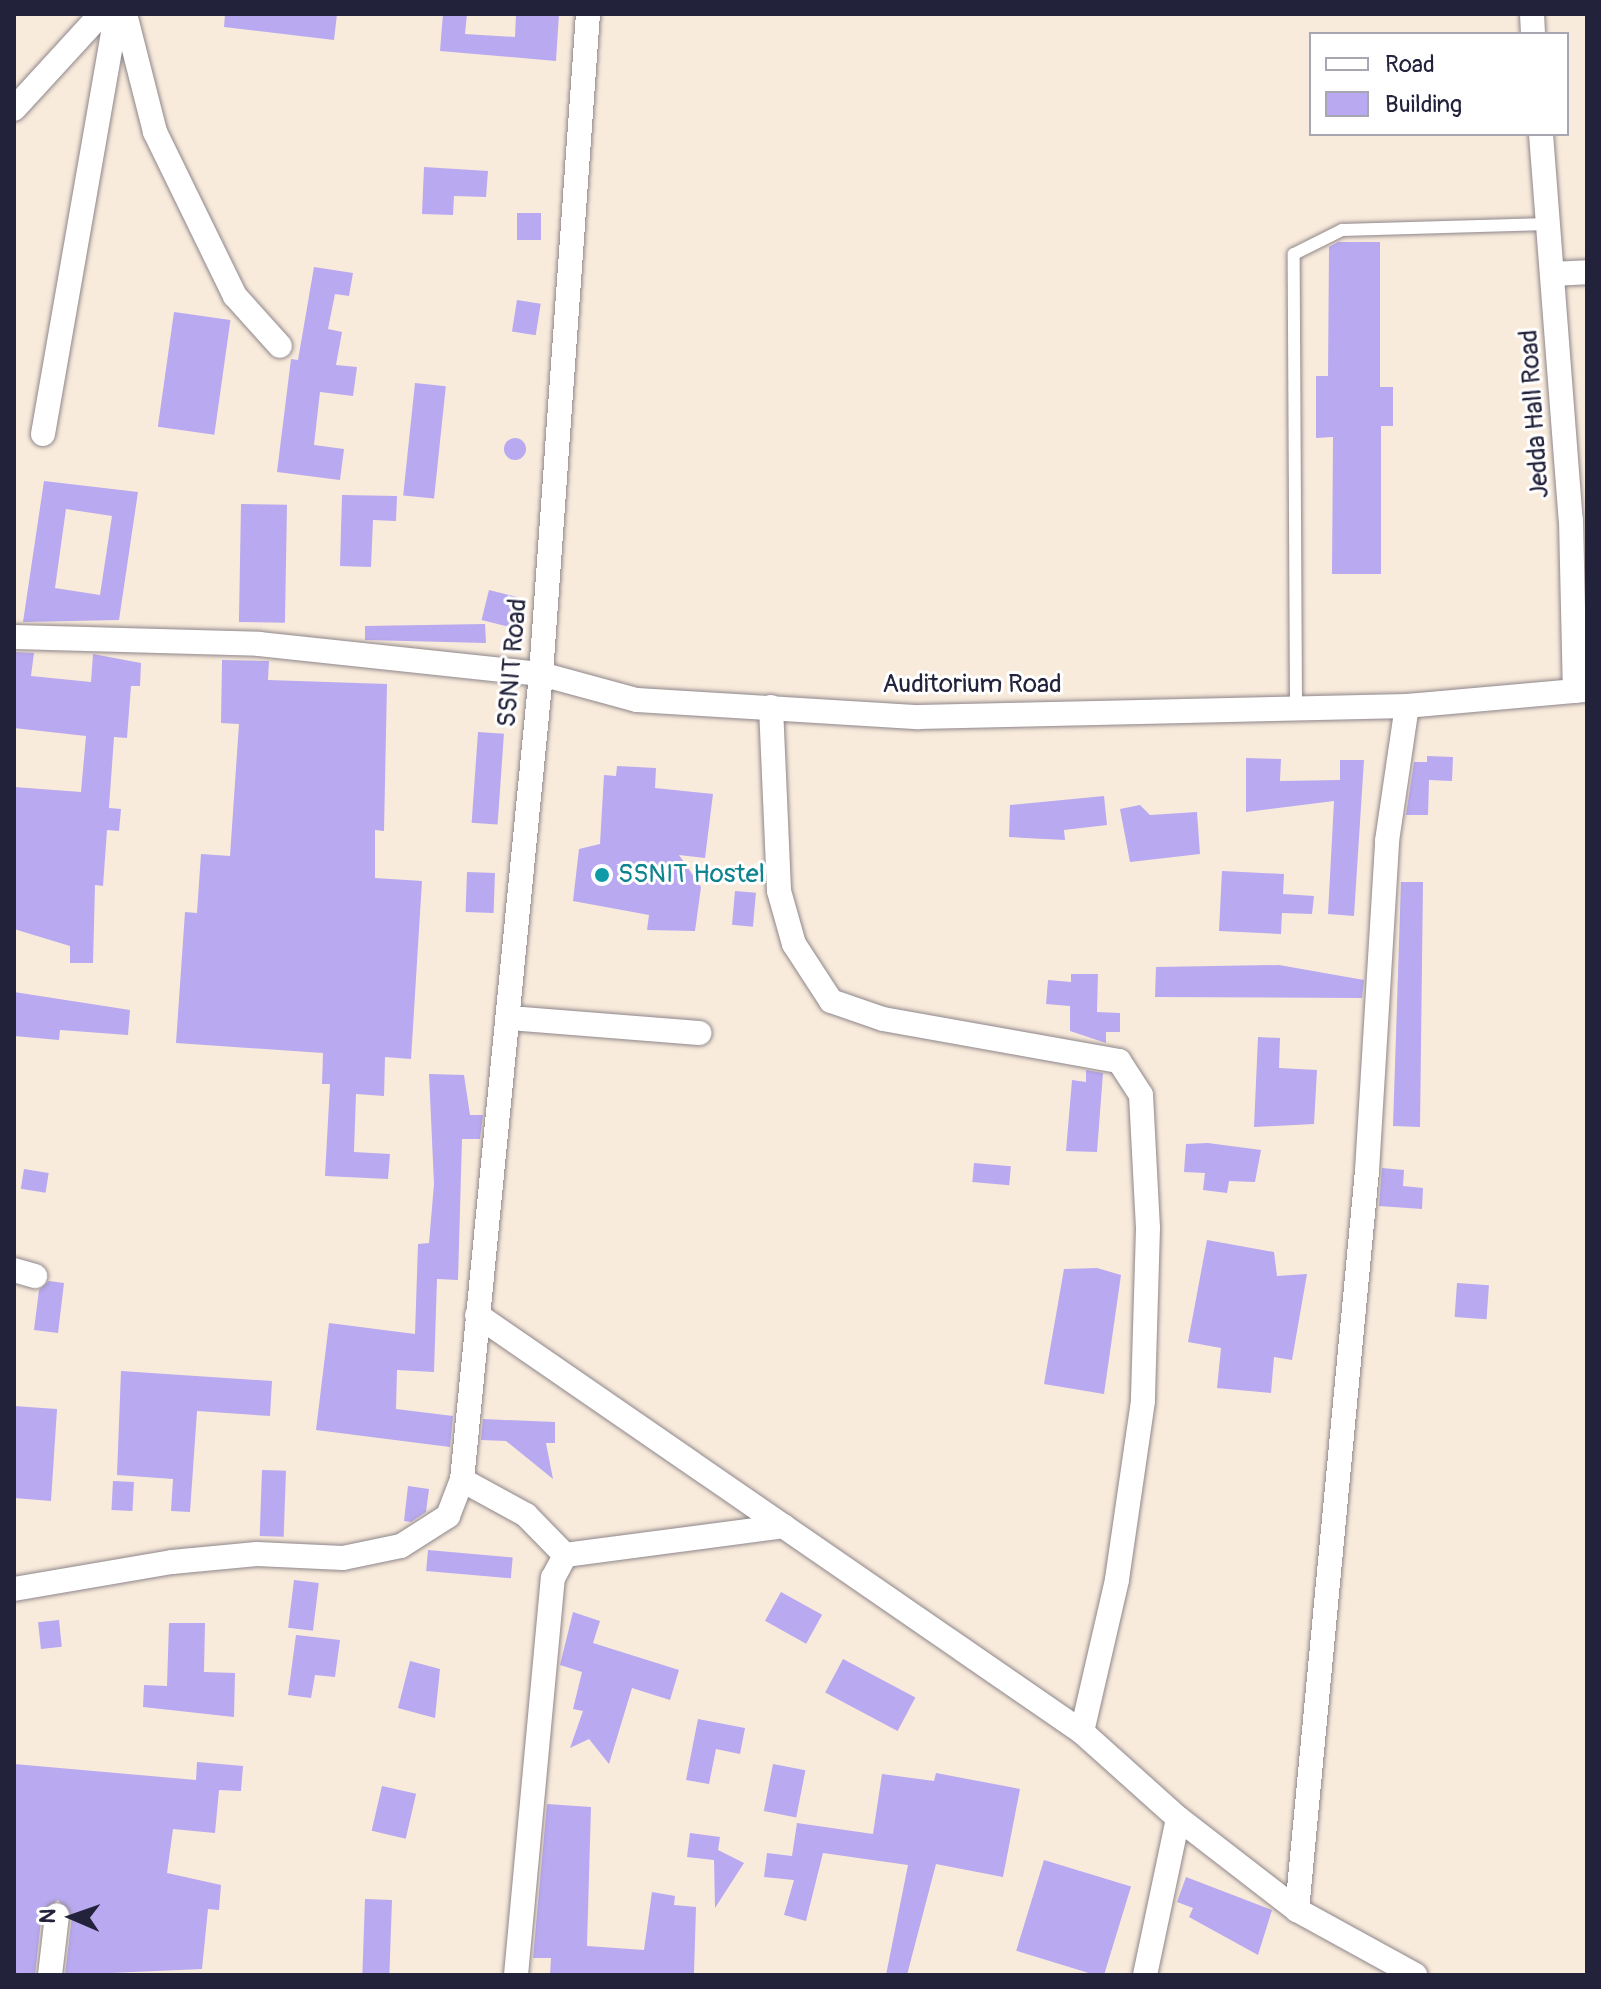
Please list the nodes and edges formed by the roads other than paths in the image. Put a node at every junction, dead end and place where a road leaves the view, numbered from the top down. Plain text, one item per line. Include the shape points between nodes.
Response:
1 (101, 14) edge
2 (116, 14) edge
3 (125, 14) edge
4 (588, 14) edge
5 (14, 109) edge
6 (1541, 136) edge
7 (1548, 224) junction
8 (1587, 272) edge
9 (1552, 274) junction
10 (280, 346) dead end
11 (43, 434) dead end
12 (14, 637) edge
13 (541, 674) junction
14 (1581, 690) edge
15 (1407, 706) junction
16 (771, 707) junction
17 (1296, 707) junction
18 (509, 1018) junction
19 (699, 1033) dead end
20 (477, 1315) junction
21 (462, 1480) junction
22 (784, 1526) junction
23 (565, 1555) junction
24 (14, 1589) edge
25 (1082, 1732) junction
26 (1178, 1818) junction
27 (1297, 1910) junction
28 (57, 1915) dead end
29 (50, 1975) edge
30 (516, 1975) edge
31 (1145, 1975) edge
32 (1415, 1975) edge

1 - 5 street
2 - 11 street
3 - 10 street via 155,132 235,296
4 - 13 street, SSNIT Road
6 - 7 street, Jedda Hall Road
7 - 9 street, Jedda Hall Road
7 - 17 lane via 1342,230 1294,254
8 - 9 street
9 - 14 street, Jedda Hall Road
12 - 13 street, Auditorium Road via 259,644
13 - 16 street, Auditorium Road via 637,700
13 - 18 street, SSNIT Road
14 - 15 street, Auditorium Road
15 - 17 street, Auditorium Road
15 - 27 street via 1387,841 1367,1171
16 - 17 street, Auditorium Road via 918,717
16 - 25 street via 779,891 794,944 831,1001 883,1019 1119,1061 1141,1095 1148,1214 1143,1401 1117,1580
18 - 19 street
18 - 20 street, SSNIT Road
20 - 21 street, SSNIT Road via 480,1350
20 - 22 street
21 - 23 street via 526,1515
21 - 24 street, SSNIT Road via 448,1516 401,1546 343,1558 257,1554 172,1562
22 - 23 street
22 - 25 street
23 - 30 street via 553,1578
25 - 26 street
26 - 27 street
26 - 31 street
27 - 32 street
28 - 29 street

